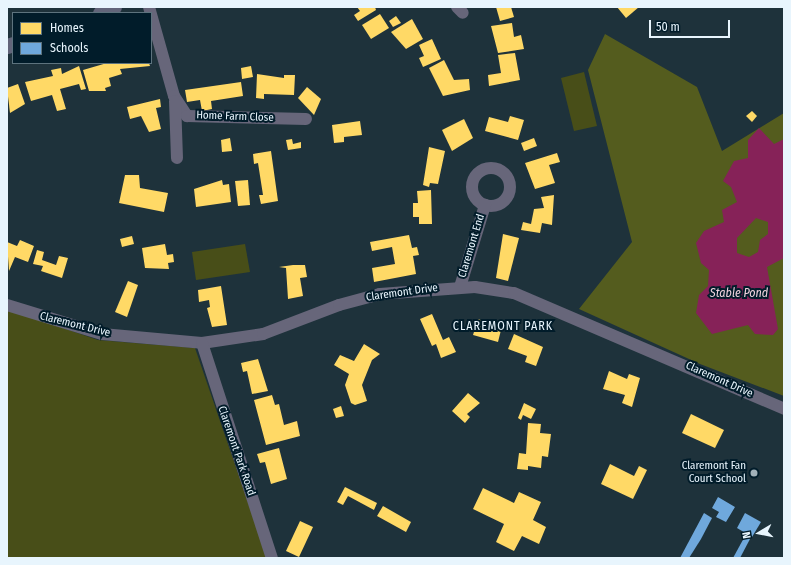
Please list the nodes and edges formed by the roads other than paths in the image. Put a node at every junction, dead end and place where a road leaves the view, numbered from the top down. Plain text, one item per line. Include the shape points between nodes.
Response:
1 (152, 14) edge
2 (174, 96) junction
3 (306, 119) dead end
4 (177, 158) dead end
5 (485, 205) dead end
6 (460, 287) junction
7 (7, 305) edge
8 (202, 343) junction
9 (784, 409) edge
10 (272, 558) edge

1 - 2 street, Home Farm Close
2 - 3 street, Home Farm Close via 187,116
2 - 4 street, Home Farm Close
5 - 6 street, Claremont End
6 - 8 street, Claremont Drive via 380,294 339,304 263,334
6 - 9 street, Claremont Drive via 514,293
7 - 8 street, Claremont Drive via 102,334
8 - 10 street, Claremont Park Road

